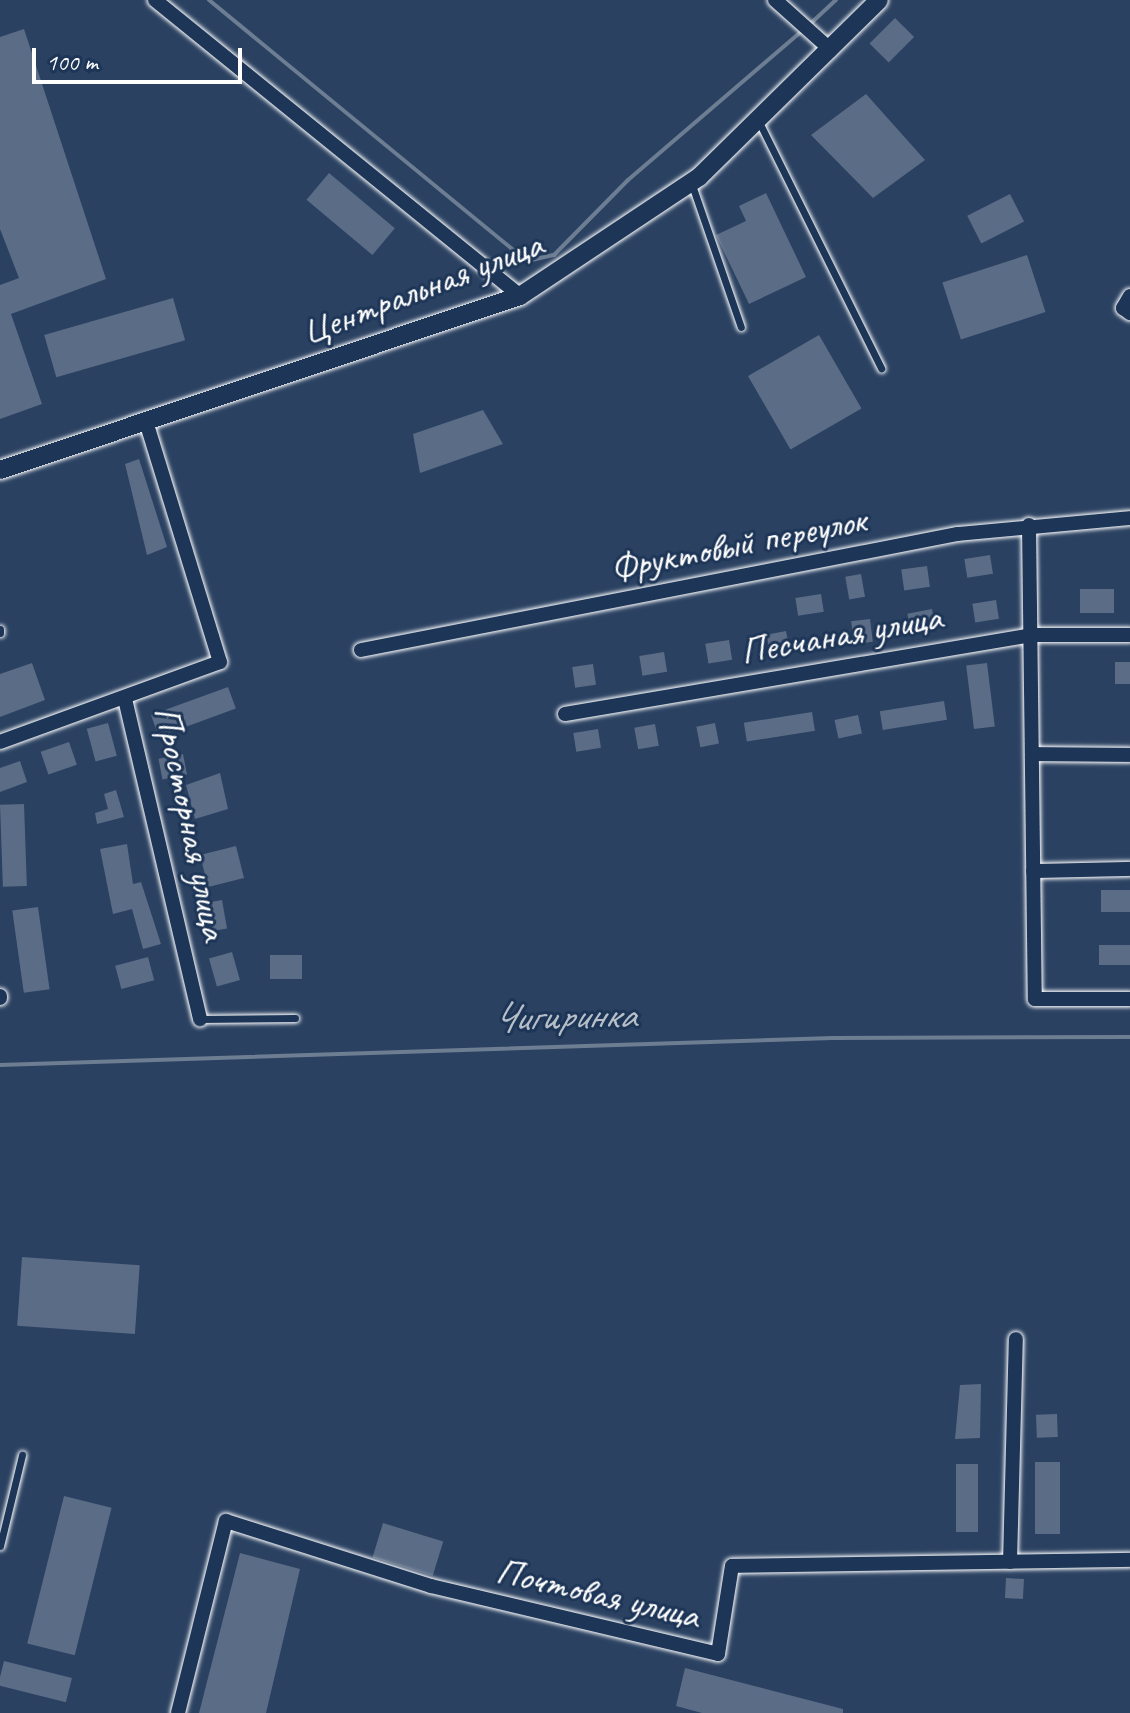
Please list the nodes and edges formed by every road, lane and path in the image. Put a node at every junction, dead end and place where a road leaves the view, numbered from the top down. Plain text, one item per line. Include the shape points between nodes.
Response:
1 (155, 0) edge
2 (775, 0) edge
3 (879, 0) edge
4 (831, 50) junction
5 (759, 122) junction
6 (691, 183) junction
7 (520, 296) junction
8 (741, 327) dead end
9 (881, 368) dead end
10 (146, 422) junction
11 (0, 470) edge
12 (1130, 518) edge
13 (1029, 525) junction
14 (1031, 635) junction
15 (1130, 635) edge
16 (361, 650) dead end
17 (125, 699) junction
18 (565, 714) dead end
19 (0, 742) edge
20 (1032, 754) junction
21 (1130, 755) edge
22 (1130, 869) edge
23 (1033, 871) junction
24 (1130, 999) edge
25 (295, 1018) dead end
26 (200, 1019) joint
27 (1016, 1339) dead end
28 (22, 1455) dead end
29 (0, 1546) edge
30 (1130, 1560) edge
31 (1010, 1562) junction
32 (178, 1713) edge

1 - 7 street
2 - 4 street
3 - 4 street, Центральная улица
4 - 5 street, Центральная улица
5 - 6 street, Центральная улица
5 - 9 lane
6 - 7 street, Центральная улица
6 - 8 lane
7 - 10 street, Центральная улица
10 - 11 street, Центральная улица
10 - 17 street, Просторная улица via 220,662
12 - 13 street, Фруктовый переулок
13 - 14 street
13 - 16 street, Фруктовый переулок
14 - 15 street, Песчаная улица
14 - 18 street, Песчаная улица
14 - 20 street
17 - 19 street
17 - 26 street, Просторная улица
20 - 21 street
20 - 23 street
22 - 23 street
23 - 24 street via 1035,999
25 - 26 lane
27 - 31 street
28 - 29 lane
30 - 31 street, Почтовая улица
31 - 32 street, Почтовая улица via 732,1566 718,1654 431,1586 226,1521

